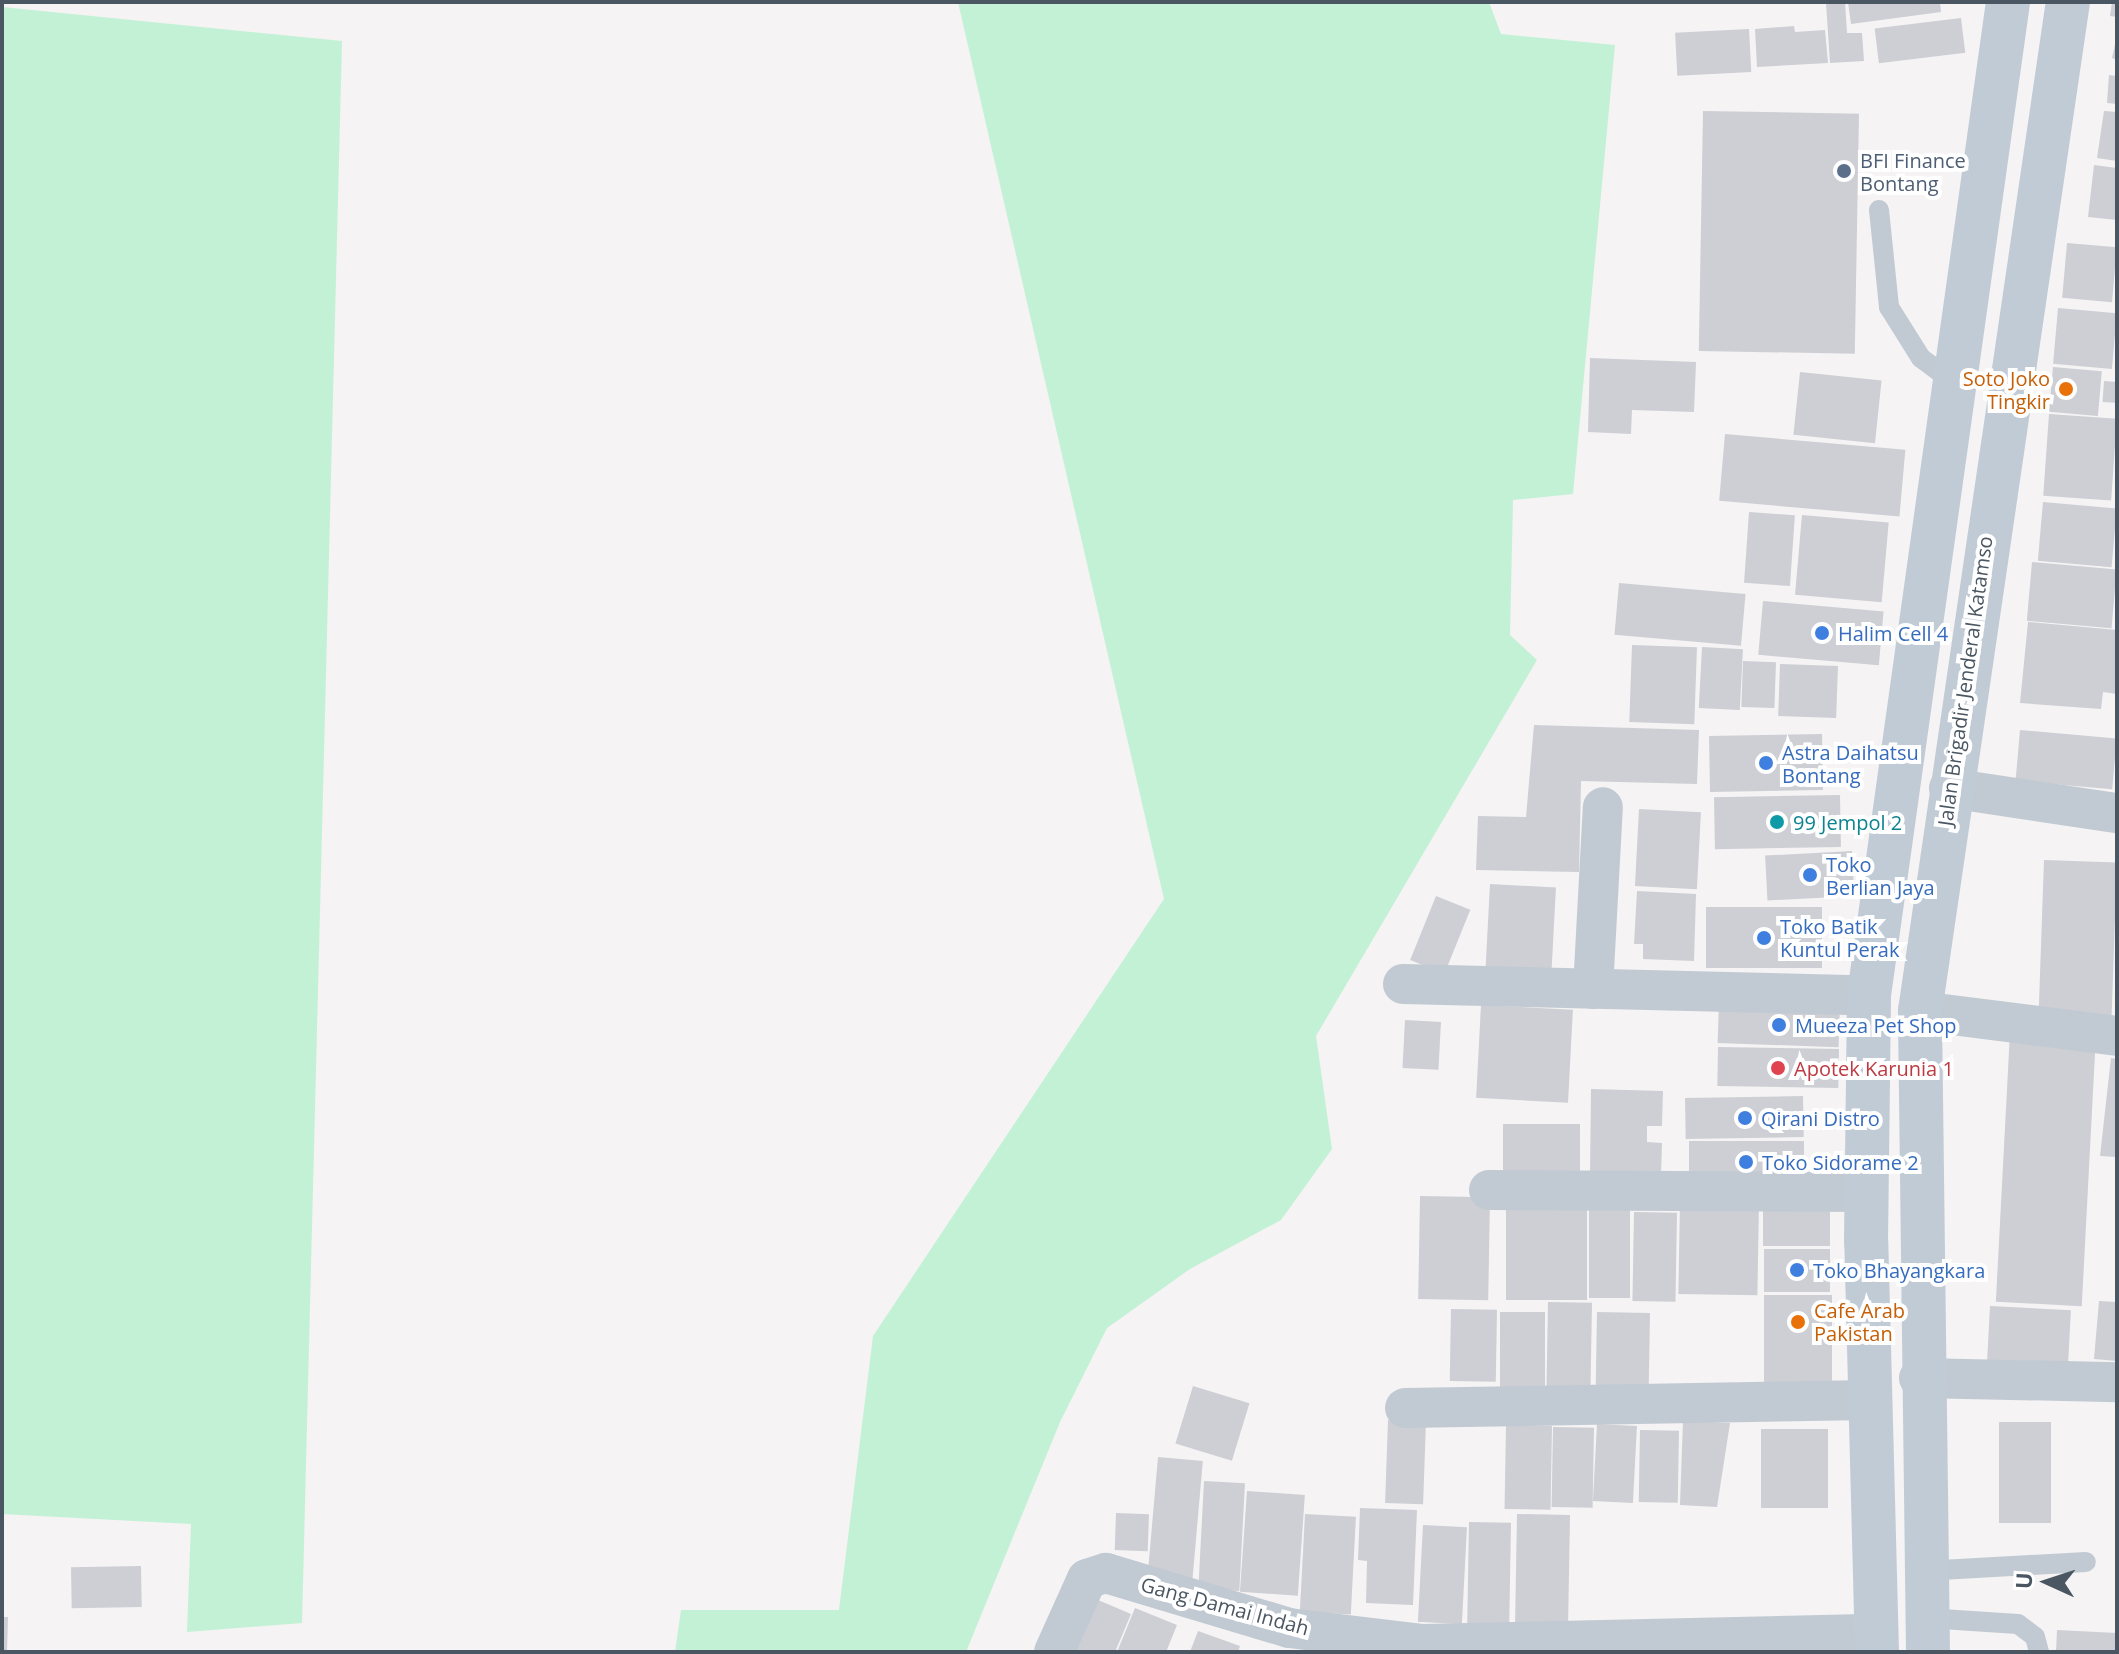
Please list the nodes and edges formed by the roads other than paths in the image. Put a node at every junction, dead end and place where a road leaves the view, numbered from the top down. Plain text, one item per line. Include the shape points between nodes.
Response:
1 (2008, 2) edge
2 (2068, 2) edge
3 (1879, 210) dead end
4 (1956, 384) junction
5 (1921, 605) junction
6 (1975, 611) junction
7 (1949, 788) junction
8 (1603, 807) dead end
9 (2117, 813) edge
10 (1403, 984) dead end
11 (1593, 989) junction
12 (1869, 995) junction
13 (1920, 1011) junction
14 (2117, 1036) edge
15 (1489, 1190) dead end
16 (1866, 1192) junction
17 (1919, 1378) junction
18 (2117, 1382) edge
19 (1870, 1400) junction
20 (1405, 1408) dead end
21 (2086, 1562) dead end
22 (1923, 1571) junction
23 (1927, 1635) edge
24 (1284, 1640) edge
25 (1876, 1643) edge
26 (1523, 1647) edge
27 (1422, 1648) edge
28 (1054, 1652) edge
29 (2039, 1652) edge

1 - 4 main road
2 - 6 main road, Jalan Brigadir Jenderal Katamso
3 - 4 lane via 1889,307 1921,358
4 - 5 main road
5 - 6 main road
5 - 12 main road
6 - 7 main road, Jalan Brigadir Jenderal Katamso
7 - 9 street
7 - 13 main road, Jalan Brigadir Jenderal Katamso
8 - 11 street
10 - 11 street
11 - 12 street
12 - 16 main road
13 - 14 street
13 - 17 main road, Jalan Brigadir Jenderal Katamso
15 - 16 street
16 - 19 main road
17 - 18 street
17 - 22 main road, Jalan Brigadir Jenderal Katamso
19 - 20 street
19 - 25 main road
21 - 22 lane
22 - 23 main road, Jalan Brigadir Jenderal Katamso
23 - 29 lane via 2018,1624 2035,1637
24 - 27 street, Gang Damai Indah
24 - 28 street, Gang Damai Indah via 1106,1573 1087,1579
25 - 26 street, Gang Damai Indah
26 - 27 street, Gang Damai Indah

